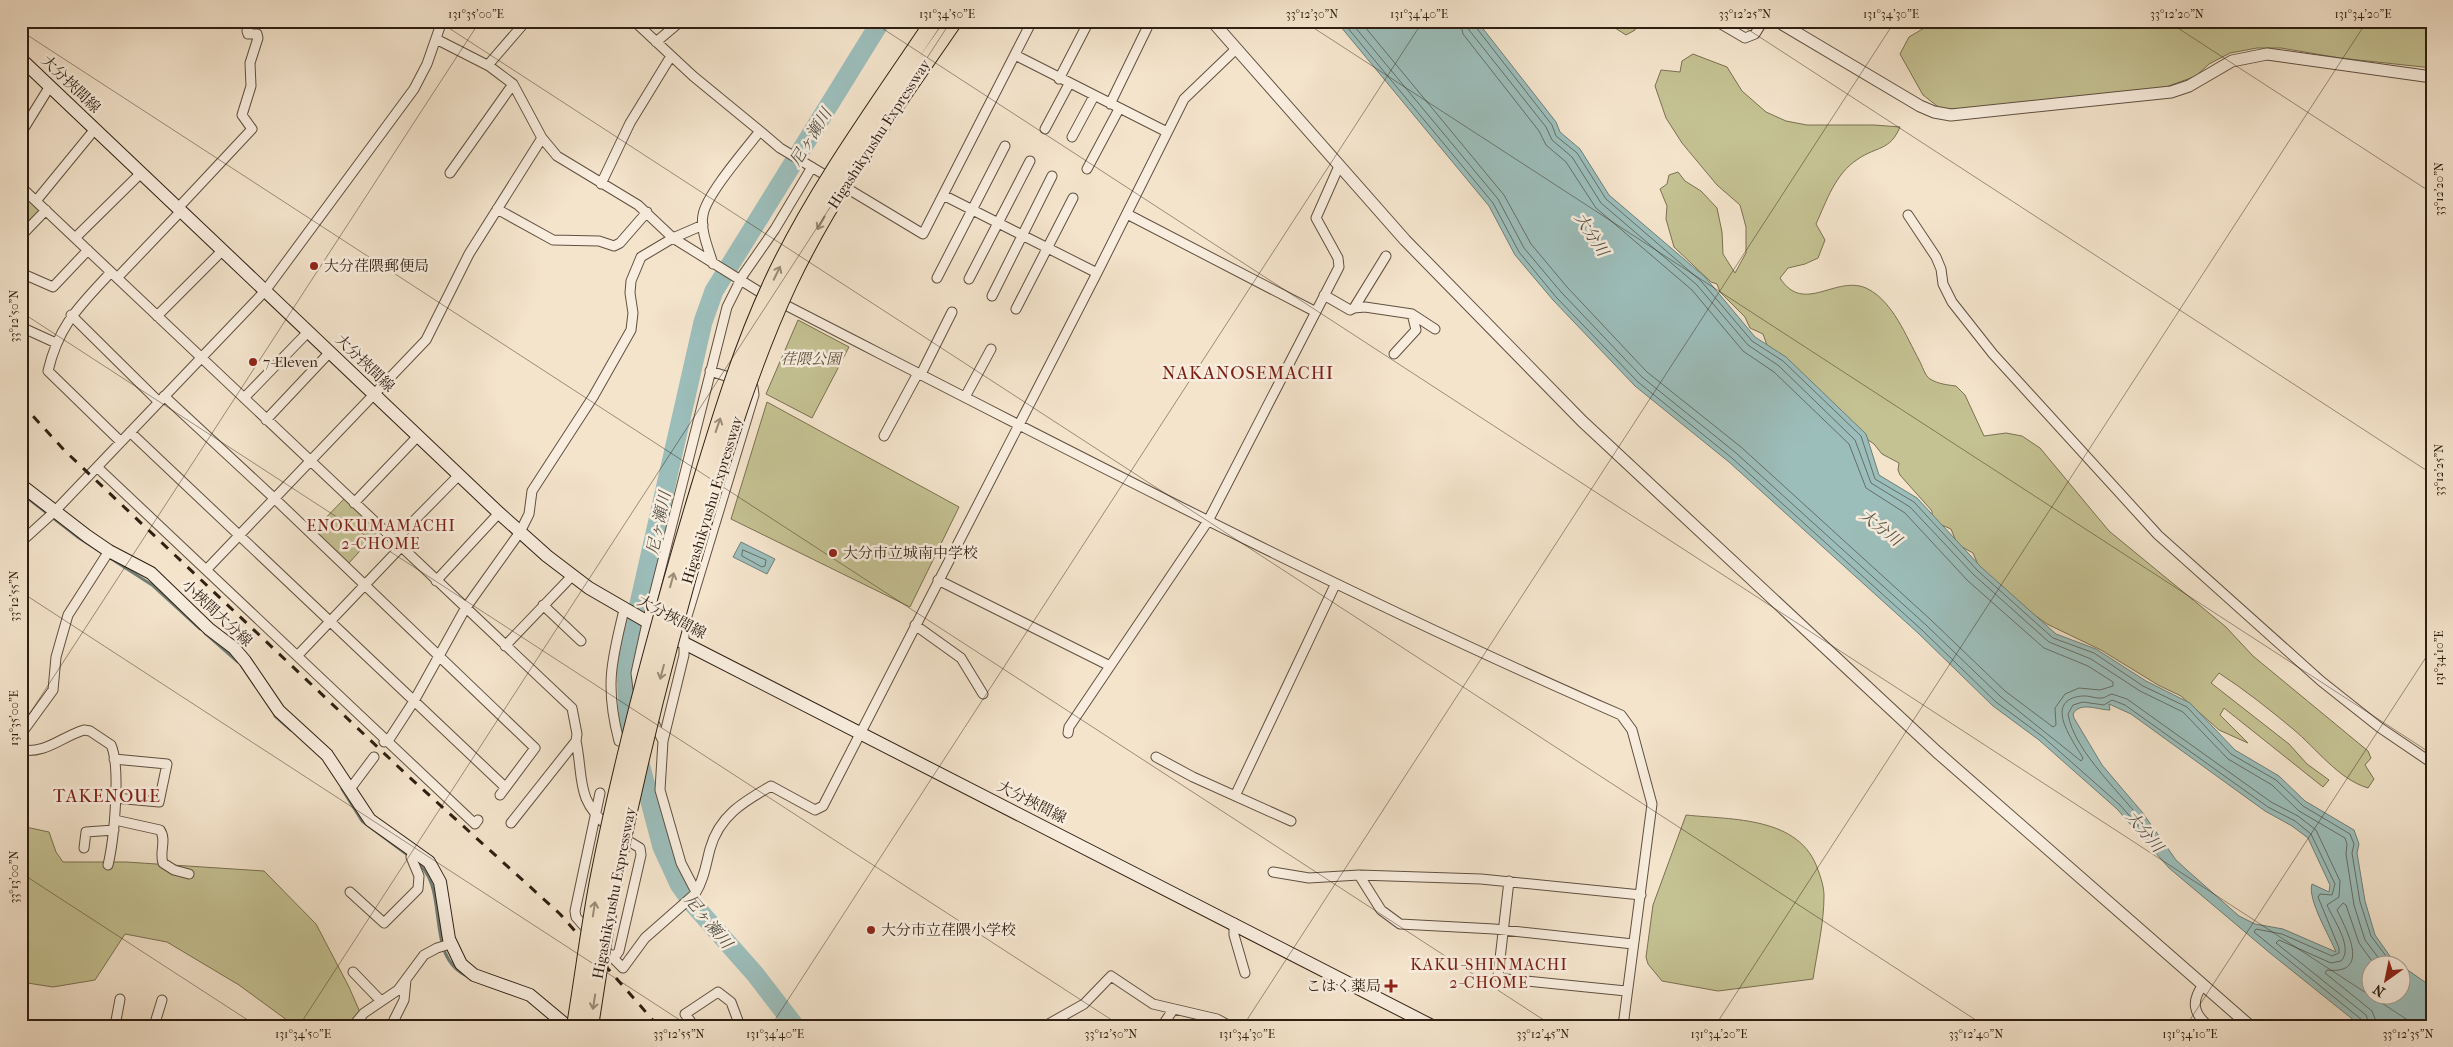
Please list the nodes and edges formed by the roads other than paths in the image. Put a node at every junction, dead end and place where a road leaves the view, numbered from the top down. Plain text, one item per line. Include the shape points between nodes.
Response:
1 (251, 21) edge
2 (442, 21) edge
3 (526, 21) edge
4 (634, 21) edge
5 (681, 21) edge
6 (934, 21) edge
7 (954, 21) edge
8 (1032, 21) edge
9 (1089, 21) edge
10 (1144, 21) edge
11 (1212, 21) edge
12 (1716, 21) edge
13 (1763, 21) edge
14 (1777, 21) edge
15 (436, 39) junction
16 (656, 42) junction
17 (1236, 49) junction
18 (1015, 55) junction
19 (671, 56) junction
20 (21, 59) edge
21 (488, 65) junction
22 (2432, 77) edge
23 (1059, 78) junction
24 (513, 84) junction
25 (1069, 84) junction
26 (50, 86) junction
27 (1094, 96) junction
28 (1110, 104) junction
29 (1119, 108) junction
30 (96, 129) junction
31 (1045, 129) dead end
32 (760, 132) junction
33 (1167, 132) junction
34 (21, 133) edge
35 (1072, 137) dead end
36 (542, 138) junction
37 (1005, 146) dead end
38 (1030, 161) dead end
39 (1339, 166) junction
40 (812, 167) junction
41 (1088, 168) dead end
42 (141, 173) junction
43 (450, 173) dead end
44 (1052, 176) dead end
45 (601, 184) junction
46 (21, 187) edge
47 (943, 195) junction
48 (1073, 198) dead end
49 (36, 201) junction
50 (497, 209) junction
51 (46, 210) junction
52 (180, 210) junction
53 (972, 210) junction
54 (647, 212) junction
55 (1127, 214) junction
56 (1908, 215) dead end
57 (998, 222) junction
58 (25, 225) edge
59 (703, 225) junction
60 (1022, 235) junction
61 (21, 236) edge
62 (75, 238) junction
63 (673, 238) junction
64 (1048, 248) junction
65 (88, 250) junction
66 (223, 250) junction
67 (1386, 256) dead end
68 (713, 264) junction
69 (21, 273) edge
70 (1098, 273) junction
71 (114, 275) junction
72 (937, 278) dead end
73 (969, 279) dead end
74 (740, 280) junction
75 (265, 291) junction
76 (1324, 295) junction
77 (992, 296) dead end
78 (1354, 308) junction
79 (1016, 309) dead end
80 (952, 312) dead end
81 (1316, 312) junction
82 (71, 314) junction
83 (1412, 314) junction
84 (157, 316) junction
85 (21, 327) edge
86 (1435, 329) dead end
87 (308, 332) junction
88 (56, 343) junction
89 (991, 349) dead end
90 (330, 352) junction
91 (1394, 354) dead end
92 (201, 358) junction
93 (710, 372) junction
94 (919, 374) junction
95 (374, 394) junction
96 (966, 397) junction
97 (244, 398) junction
98 (162, 399) junction
99 (266, 420) junction
100 (1018, 424) junction
101 (130, 432) junction
102 (418, 436) junction
103 (884, 436) dead end
104 (121, 442) junction
105 (310, 461) junction
106 (97, 467) junction
107 (459, 475) junction
108 (21, 485) edge
109 (274, 498) junction
110 (354, 503) junction
111 (54, 512) junction
112 (500, 514) junction
113 (1208, 521) junction
114 (520, 532) junction
115 (240, 535) junction
116 (21, 542) edge
117 (398, 544) junction
118 (109, 551) junction
119 (207, 569) junction
120 (572, 576) junction
121 (938, 580) junction
122 (436, 581) junction
123 (1335, 584) junction
124 (365, 585) junction
125 (543, 605) junction
126 (465, 609) junction
127 (624, 610) junction
128 (330, 621) junction
129 (647, 623) junction
130 (915, 625) junction
131 (581, 641) dead end
132 (684, 643) junction
133 (504, 646) junction
134 (298, 655) junction
135 (439, 656) junction
136 (1110, 666) junction
137 (982, 694) dead end
138 (414, 701) junction
139 (860, 732) junction
140 (21, 734) edge
141 (1068, 734) dead end
142 (576, 741) junction
143 (619, 741) dead end
144 (663, 741) junction
145 (386, 742) junction
146 (21, 750) edge
147 (374, 757) dead end
148 (1156, 757) dead end
149 (114, 759) junction
150 (2432, 762) edge
151 (350, 789) junction
152 (600, 793) dead end
153 (1235, 796) junction
154 (115, 798) junction
155 (594, 814) junction
156 (114, 820) junction
157 (478, 820) dead end
158 (1291, 821) dead end
159 (511, 823) dead end
160 (114, 830) junction
161 (84, 848) dead end
162 (414, 850) junction
163 (108, 865) dead end
164 (1273, 872) dead end
165 (189, 874) dead end
166 (1359, 875) junction
167 (1509, 881) junction
168 (350, 892) dead end
169 (696, 892) junction
170 (1641, 895) junction
171 (1234, 923) junction
172 (1503, 930) junction
173 (450, 944) junction
174 (1633, 944) junction
175 (610, 956) junction
176 (353, 972) dead end
177 (1245, 973) dead end
178 (406, 979) junction
179 (2203, 985) junction
180 (1626, 991) junction
181 (120, 1000) dead end
182 (162, 1000) dead end
183 (381, 1001) junction
184 (1173, 1010) junction
185 (1061, 1023) edge
186 (114, 1026) edge
187 (154, 1026) edge
188 (353, 1026) edge
189 (392, 1026) edge
190 (567, 1026) edge
191 (575, 1026) edge
192 (590, 1026) edge
193 (694, 1026) edge
194 (740, 1026) edge
195 (1045, 1026) edge
196 (1162, 1026) edge
197 (1230, 1026) edge
198 (1432, 1026) edge
199 (1623, 1026) edge
200 (2209, 1026) edge
201 (2250, 1026) edge

1 - 52 street via 248,34 257,34 258,38 250,63 251,86 242,114 252,129
2 - 15 street
3 - 21 street
4 - 16 street
5 - 16 street
191 -> 6 highway, Higashikyushu Expressway, bridge via 598,881 648,671 684,536 745,344 794,239
7 -> 192 highway, Higashikyushu Expressway, bridge via 828,212 790,280 760,352 726,448 661,677 614,879
8 - 18 street
9 - 23 street
10 - 28 street via 1147,28
11 - 17 street
12 - 13 street via 1746,38 1755,34
14 - 22 street via 1920,106 1942,114 1961,115 2171,92 2189,86 2232,61 2267,54
15 - 21 street
15 - 75 street via 414,89
16 - 19 street
17 - 33 street via 1184,99
17 - 39 street
18 - 23 street
18 - 47 street
19 - 32 street
19 - 45 street via 630,123
20 - 26 main road, 大分挾間線
21 - 24 street
23 - 25 street
24 - 36 street
24 - 43 street
25 - 27 street
25 - 31 street
26 - 30 main road, 大分挾間線
26 - 34 street
27 - 28 street
27 - 35 street
28 - 29 street
29 - 33 street
29 - 41 street
30 - 42 main road, 大分挾間線
30 - 49 street
32 - 40 street
32 - 59 street via 708,201
33 - 55 street
36 - 45 street via 557,156
36 - 50 street
37 - 53 street
38 - 57 street
39 - 76 street via 1316,214 1339,263
39 - 179 street via 1451,288 1633,470 1881,702
40 - 47 street via 924,234
40 - 74 street
42 - 52 main road, 大分挾間線
42 - 62 street
44 - 60 street
45 - 54 street
46 - 49 street
47 - 53 street
48 - 64 street
49 - 51 street
50 - 54 street via 553,240 599,241 614,246 620,244
50 - 95 street via 469,254 426,340
51 - 58 street
51 - 62 street
52 - 66 main road, 大分挾間線
52 - 71 street
53 - 57 street
53 - 72 street
54 - 63 street
55 - 70 street
55 - 81 street
56 - 150 street via 1936,257 1952,302 1993,354 2158,535 2326,686
57 - 60 street
57 - 73 street
58 - 61 street
59 - 63 street
59 - 68 street
60 - 64 street
60 - 77 street
62 - 65 street
63 - 68 street
63 - 114 street via 637,262 631,281 631,330 593,397 532,491 529,514
64 - 70 street
64 - 79 street
65 - 69 street via 53,287
65 - 71 street
66 - 75 main road, 大分挾間線
66 - 84 street
67 - 78 street
68 - 74 street
70 - 100 street
71 - 82 street
71 - 84 street
74 - 93 street via 727,307
74 - 94 street
75 - 87 main road, 大分挾間線
75 - 92 street
76 - 78 street via 1350,310
76 - 81 street
78 - 83 street
80 - 94 street
81 - 113 street
82 - 88 street
82 - 98 street
83 - 86 street
83 - 91 street via 1416,330
84 - 92 street
85 - 88 street
87 - 90 main road, 大分挾間線
87 - 97 street
88 - 104 street via 49,374
89 - 96 street
90 - 95 main road, 大分挾間線
90 - 99 street
92 - 97 street
92 - 98 street
93 - 129 street
93 - 132 street via 748,382 754,395 684,626
94 - 96 street
94 - 103 street
95 - 102 main road, 大分挾間線
95 - 105 street
96 - 100 street
97 - 99 street
98 - 101 street
98 - 109 street
99 - 105 street
100 - 113 street
100 - 121 street
101 - 104 street
101 - 115 street
102 - 107 main road, 大分挾間線
102 - 110 street
104 - 106 street
105 - 109 street
105 - 110 street
106 - 111 street
106 - 119 street
107 - 112 main road, 大分挾間線
107 - 117 street
108 - 111 main road, 小挾間大分線
109 - 115 street
109 - 124 street
110 - 117 street
111 - 116 street
111 - 118 main road, 小挾間大分線
112 - 114 main road, 大分挾間線
112 - 122 street
113 - 123 street
113 - 136 street
114 - 120 main road, 大分挾間線
114 - 126 street
115 - 119 street
115 - 128 street
117 - 122 street
117 - 124 street
118 - 140 street via 68,615 56,657 53,690
118 - 151 main road, 小挾間大分線 via 151,573 234,648 279,711 327,755
119 - 134 street
120 - 125 street
120 - 127 main road, 大分挾間線
121 - 130 street
121 - 136 street
122 - 126 street
123 - 153 street
123 - 170 street via 1626,720 1632,730 1652,799
124 - 128 street
124 - 135 street
125 - 131 street
125 - 133 street
126 - 133 street
126 - 135 street
127 - 129 main road, 大分挾間線
127 - 143 street via 612,658 609,692
128 - 134 street
128 - 138 street
129 - 132 main road, 大分挾間線
129 - 144 street via 636,673 638,689
130 - 137 street via 961,658
130 - 139 street
132 - 139 main road, 大分挾間線
132 - 144 street
133 - 142 street via 572,708
134 - 145 street
135 - 138 street
135 - 138 street via 535,748 503,791
136 - 141 street via 1069,727
138 - 145 street
139 - 169 street via 823,806 815,810 771,786 728,815 710,847 701,885
139 - 171 main road, 大分挾間線
142 - 155 street via 582,791
142 - 159 street
144 - 169 street via 660,794 680,863
145 - 157 street via 475,824
146 - 149 street via 44,749 87,730 111,745
147 - 151 street
148 - 153 street
149 - 154 street
149 - 154 street via 167,764 160,802
151 - 162 main road, 小挾間大分線 via 370,820
152 - 155 street
153 - 158 street
154 - 156 street
155 - 175 street via 575,911 576,917
155 - 175 street via 641,851 619,951
156 - 160 street
156 - 165 street via 160,830 163,863
160 - 161 street via 86,832
160 - 163 street
162 - 168 street via 411,857 419,876 418,889 384,923
162 - 173 main road, 小挾間大分線 via 429,862 442,889
164 - 166 street via 1309,878
166 - 167 street
166 - 172 street via 1380,910 1400,924
167 - 170 street
167 - 172 street
169 - 175 street via 645,938 623,968
170 - 174 street
171 - 177 street via 1234,935
171 - 198 main road, 大分挾間線
172 - 174 street
172 - 180 street via 1500,978
173 - 178 street via 418,960
173 - 190 main road, 小挾間大分線 via 468,971 530,995
174 - 180 street
176 - 183 street
178 - 183 street via 398,990
178 - 189 street via 404,1000
179 - 200 street via 2194,1001 2195,1009
179 - 201 street
180 - 199 street
181 - 186 street
182 - 187 street
183 - 188 street
184 - 185 street via 1144,1000 1111,976
184 - 196 street
184 - 197 street via 1217,1019
185 - 195 street
193 - 194 street via 685,1014 718,992 731,1002

